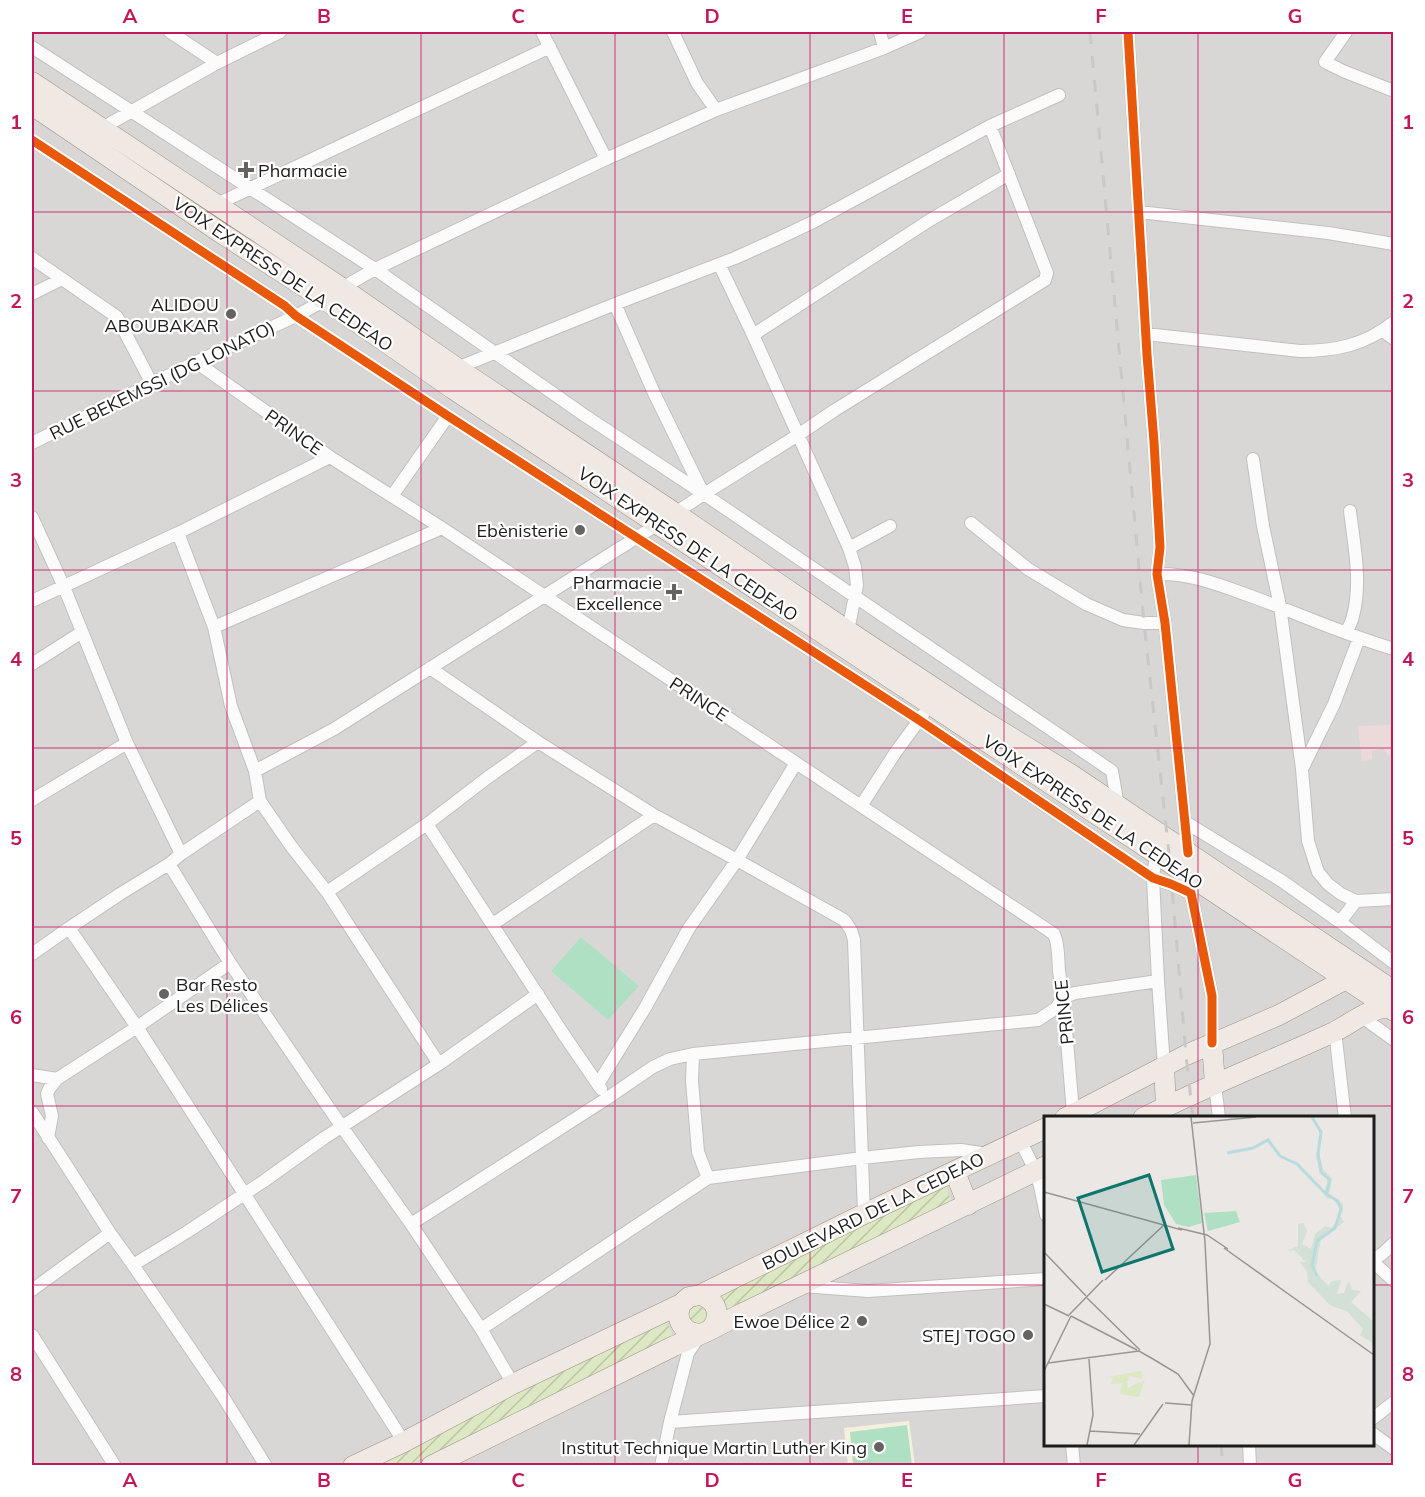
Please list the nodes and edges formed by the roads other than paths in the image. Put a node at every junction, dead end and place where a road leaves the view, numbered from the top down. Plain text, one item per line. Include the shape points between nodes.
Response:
1 (170, 32) edge
2 (280, 32) edge
3 (542, 32) edge
4 (674, 32) edge
5 (879, 32) edge
6 (920, 32) edge
7 (1128, 32) edge
8 (1139, 32) edge
9 (1346, 32) edge
10 (1129, 46) junction
11 (32, 47) edge
12 (550, 47) junction
13 (884, 48) junction
14 (217, 63) junction
15 (32, 82) edge
16 (1394, 91) edge
17 (1059, 95) dead end
18 (32, 105) edge
19 (716, 110) junction
20 (130, 112) junction
21 (990, 126) junction
22 (102, 128) junction
23 (32, 140) edge
24 (606, 159) junction
25 (1009, 174) junction
26 (250, 189) junction
27 (215, 205) junction
28 (1139, 212) junction
29 (1394, 244) edge
30 (32, 258) edge
31 (719, 264) junction
32 (375, 269) junction
33 (62, 279) junction
34 (342, 288) junction
35 (32, 294) edge
36 (325, 300) junction
37 (615, 304) junction
38 (296, 316) junction
39 (1394, 322) edge
40 (1383, 330) junction
41 (1146, 334) junction
42 (753, 335) junction
43 (1394, 339) edge
44 (495, 353) junction
45 (196, 362) junction
46 (457, 368) junction
47 (152, 384) junction
48 (448, 416) junction
49 (798, 435) junction
50 (32, 443) edge
51 (330, 457) junction
52 (1253, 459) dead end
53 (704, 494) junction
54 (392, 496) junction
55 (1350, 511) dead end
56 (675, 513) junction
57 (32, 517) edge
58 (971, 523) dead end
59 (658, 524) junction
60 (890, 526) dead end
61 (442, 528) junction
62 (178, 532) junction
63 (637, 537) junction
64 (849, 548) junction
65 (1157, 574) junction
66 (64, 587) junction
67 (544, 596) junction
68 (855, 597) junction
69 (32, 601) edge
70 (1280, 606) junction
71 (1166, 623) junction
72 (214, 627) junction
73 (82, 632) junction
74 (848, 632) junction
75 (1346, 633) junction
76 (1359, 638) junction
77 (1394, 649) edge
78 (32, 664) edge
79 (430, 668) junction
80 (925, 712) junction
81 (538, 742) junction
82 (127, 743) junction
83 (795, 763) junction
84 (1302, 769) junction
85 (255, 771) junction
86 (32, 800) edge
87 (260, 801) junction
88 (1118, 806) junction
89 (861, 807) junction
90 (654, 815) junction
91 (1185, 822) junction
92 (427, 824) junction
93 (1188, 853) junction
94 (181, 854) junction
95 (1156, 854) junction
96 (737, 860) junction
97 (169, 864) junction
98 (1153, 878) junction
99 (327, 892) junction
100 (1394, 899) edge
101 (1356, 901) junction
102 (1340, 922) junction
103 (493, 924) junction
104 (69, 928) junction
105 (32, 954) edge
106 (230, 963) junction
107 (1394, 963) edge
108 (1346, 979) junction
109 (1158, 981) junction
110 (538, 994) junction
111 (1064, 998) junction
112 (1391, 1001) edge
113 (1362, 1017) junction
114 (137, 1027) junction
115 (1335, 1031) junction
116 (858, 1038) junction
117 (1394, 1040) edge
118 (1212, 1043) junction
119 (693, 1054) junction
120 (440, 1064) junction
121 (1164, 1066) junction
122 (32, 1075) edge
123 (57, 1079) junction
124 (598, 1084) junction
125 (1215, 1084) junction
126 (606, 1099) junction
127 (1166, 1106) junction
128 (32, 1112) edge
129 (1069, 1115) edge
130 (1147, 1116) edge
131 (1219, 1116) edge
132 (1345, 1116) edge
133 (342, 1127) junction
134 (1044, 1129) edge
135 (48, 1138) junction
136 (1020, 1140) junction
137 (990, 1154) junction
138 (862, 1158) junction
139 (1040, 1169) edge
140 (955, 1172) junction
141 (708, 1178) junction
142 (244, 1193) junction
143 (968, 1204) junction
144 (1044, 1205) edge
145 (864, 1214) junction
146 (411, 1224) junction
147 (110, 1233) junction
148 (1394, 1244) edge
149 (1374, 1259) edge
150 (1374, 1262) edge
151 (134, 1264) junction
152 (1044, 1279) edge
153 (1394, 1281) edge
154 (799, 1286) junction
155 (32, 1290) edge
156 (700, 1295) junction
157 (681, 1304) junction
158 (482, 1329) junction
159 (706, 1331) junction
160 (32, 1335) edge
161 (513, 1384) junction
162 (1044, 1396) edge
163 (1394, 1402) edge
164 (1374, 1417) edge
165 (670, 1422) junction
166 (1374, 1434) edge
167 (404, 1442) junction
168 (1072, 1446) edge
169 (1249, 1446) edge
170 (1394, 1449) edge
171 (115, 1466) edge
172 (266, 1466) edge
173 (353, 1466) edge
174 (431, 1466) edge
175 (661, 1466) edge
176 (1074, 1466) edge
177 (1250, 1466) edge

1 - 14 street
2 - 14 street
3 - 12 street
4 - 19 street via 697,83
5 - 13 street
6 - 13 street
7 - 10 street
8 - 10 street
9 - 16 street via 1325,62
10 - 28 street
11 - 20 street
12 - 24 street
12 - 26 street
13 - 19 street
14 - 20 street
15 - 22 main road
17 - 21 street
18 - 36 main road, VOIX EXPRESS DE LA CEDEAO
19 - 24 street
20 - 22 street
20 - 26 street
21 - 25 street
21 - 31 street via 813,222
22 - 27 main road
23 - 38 street
24 - 32 street
25 - 42 street via 930,220
25 - 49 street via 1047,273 1044,280
26 - 27 street
26 - 32 street
27 - 34 main road
28 - 29 street
28 - 41 street
30 - 33 street
31 - 37 street
31 - 42 street
32 - 34 street
32 - 44 street
33 - 35 street
33 - 47 street via 117,317
34 - 46 main road
36 - 38 street, RUE BEKEMSSI (DG LONATO)
36 - 59 main road, VOIX EXPRESS DE LA CEDEAO
37 - 44 street
37 - 53 street
38 - 45 street, RUE BEKEMSSI (DG LONATO)
38 - 48 street
39 - 40 street
40 - 41 street via 1345,348 1322,351
40 - 43 street
41 - 65 street via 1160,546
42 - 49 street
44 - 46 street
44 - 53 street
45 - 47 street, RUE BEKEMSSI (DG LONATO)
45 - 51 street, PRINCE
46 - 56 main road
47 - 50 street, RUE BEKEMSSI (DG LONATO)
48 - 54 street
48 - 63 street
49 - 53 street
49 - 64 street
51 - 54 street, PRINCE
51 - 62 street
52 - 70 street
53 - 56 street
53 - 68 street
54 - 61 street, PRINCE
55 - 75 street via 1357,574 1353,618
56 - 74 main road
57 - 66 street
58 - 71 street via 1028,568 1086,604 1122,620
59 - 63 street
59 - 80 main road, VOIX EXPRESS DE LA CEDEAO
60 - 64 street
61 - 67 street, PRINCE
61 - 72 street
62 - 66 street
62 - 72 street
63 - 67 street
63 - 80 street
64 - 68 street via 855,567
65 - 70 street via 1184,575
65 - 71 street
66 - 69 street
66 - 73 street
67 - 79 street
67 - 83 street, PRINCE
68 - 74 street
68 - 88 street via 1112,771
70 - 75 street
70 - 84 street
71 - 91 street
72 - 85 street via 231,706
73 - 78 street
73 - 82 street
74 - 88 main road
75 - 76 street
76 - 77 street
76 - 84 street via 1334,704
79 - 81 street
79 - 85 street via 334,729
80 - 89 street
80 - 95 main road, VOIX EXPRESS DE LA CEDEAO
80 - 98 street
81 - 90 street
81 - 92 street
82 - 86 street
82 - 94 street
83 - 89 street, PRINCE
83 - 96 street
84 - 101 street via 1308,841 1318,872 1341,894
85 - 87 street
87 - 94 street
87 - 99 street
88 - 93 main road
89 - 111 street, PRINCE via 1054,934
90 - 96 street
90 - 103 street
91 - 93 street
91 - 102 street via 1282,881
92 - 99 street
92 - 103 street
93 - 112 main road
94 - 97 street
95 - 98 street
95 - 108 main road, VOIX EXPRESS DE LA CEDEAO
96 - 116 street via 844,920 851,930
96 - 124 street via 689,928
97 - 104 street
97 - 106 street
98 - 109 street
98 - 118 street via 1191,893 1212,996
99 - 120 street
100 - 101 street
101 - 102 street
102 - 107 street
103 - 110 street
104 - 105 street
104 - 114 street
106 - 114 street
106 - 133 street
108 - 112 main road, VOIX EXPRESS DE LA CEDEAO
108 - 118 main road via 1279,1015
109 - 111 street
109 - 121 street
110 - 120 street
110 - 124 street
111 - 116 street via 1038,1020
111 - 129 street, PRINCE
112 - 113 main road
113 - 115 main road
113 - 117 street
114 - 123 street
114 - 142 street
115 - 125 main road
115 - 132 street
116 - 119 street
116 - 138 street
118 - 121 main road
118 - 125 main road
119 - 126 street via 653,1067
119 - 141 street via 698,1152
120 - 133 street
121 - 127 main road
121 - 129 main road
122 - 123 street
123 - 135 street via 47,1094 52,1116
124 - 126 street
125 - 127 main road
125 - 131 street
126 - 146 street
127 - 130 main road
128 - 135 street
133 - 142 street
133 - 146 street
134 - 136 main road, BOULEVARD DE LA CEDEAO
135 - 147 street
136 - 137 main road, BOULEVARD DE LA CEDEAO
136 - 139 street
137 - 138 street via 961,1150
137 - 140 main road, BOULEVARD DE LA CEDEAO
138 - 141 street
138 - 145 street
139 - 143 main road, BOULEVARD DE LA CEDEAO
139 - 144 street
140 - 143 main road
140 - 145 main road, BOULEVARD DE LA CEDEAO
141 - 158 street
142 - 151 street
142 - 167 street
143 - 154 main road, BOULEVARD DE LA CEDEAO
145 - 156 main road, BOULEVARD DE LA CEDEAO
146 - 158 street
147 - 151 street
147 - 155 street
148 - 149 street
150 - 153 street
151 - 172 street
152 - 154 street via 868,1291
154 - 159 main road, BOULEVARD DE LA CEDEAO
156 - 157 main road, BOULEVARD DE LA CEDEAO
156 - 159 main road via 710,1299 716,1309 717,1319
157 - 159 main road via 678,1315 682,1325 690,1332
157 - 161 main road, BOULEVARD DE LA CEDEAO
158 - 161 street
159 - 165 street via 688,1353
159 - 174 main road, BOULEVARD DE LA CEDEAO
160 - 171 street
161 - 167 main road, BOULEVARD DE LA CEDEAO
162 - 165 street
163 - 164 street
165 - 175 street
166 - 170 street
167 - 173 main road, BOULEVARD DE LA CEDEAO
168 - 176 street
169 - 177 street

